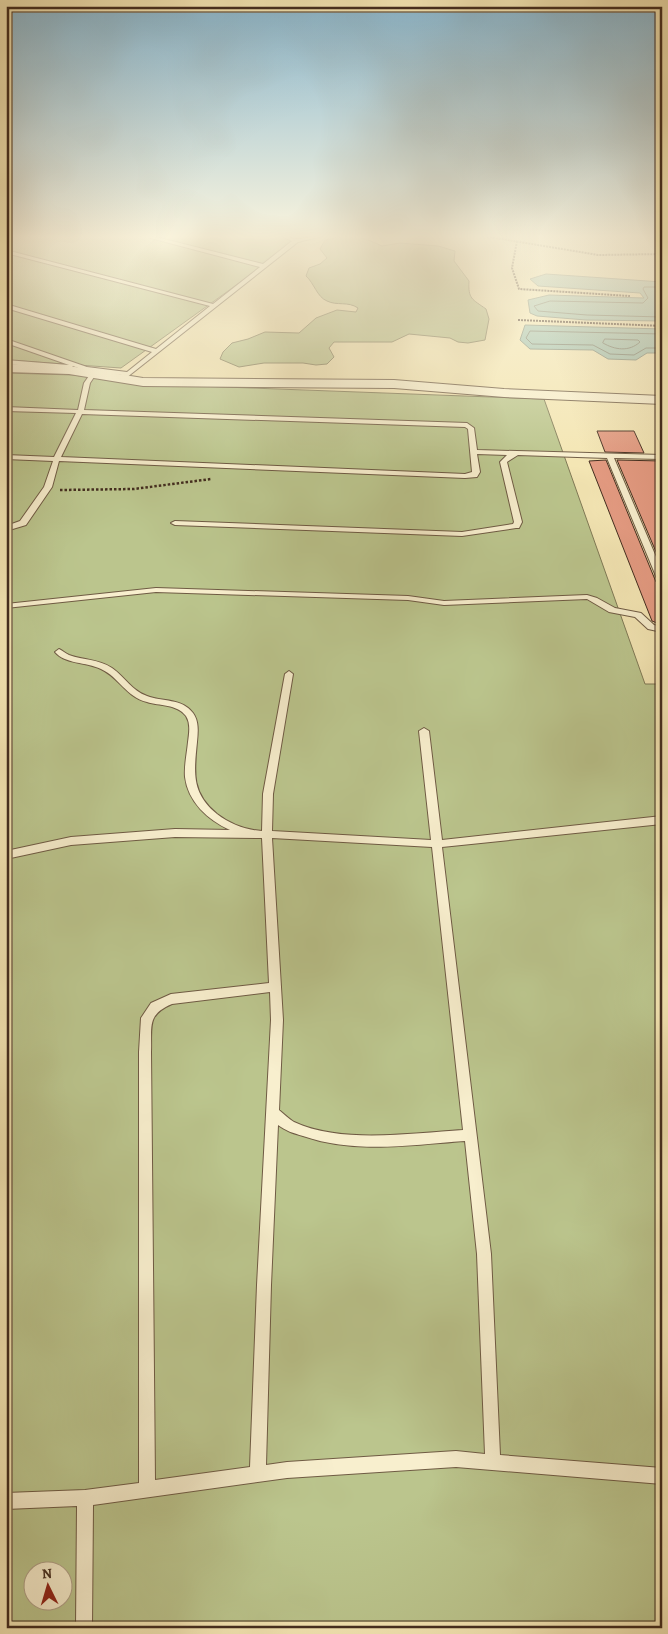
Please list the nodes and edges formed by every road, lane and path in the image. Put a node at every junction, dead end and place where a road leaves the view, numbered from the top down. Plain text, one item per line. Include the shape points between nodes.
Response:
1 (24, 311) edge
2 (208, 311) edge
3 (518, 320) dead end
4 (662, 326) edge
5 (6, 341) edge
6 (157, 351) junction
7 (6, 362) edge
8 (6, 368) edge
9 (90, 371) junction
10 (126, 375) junction
11 (662, 400) edge
12 (6, 409) edge
13 (80, 411) junction
14 (474, 452) junction
15 (517, 453) junction
16 (6, 456) edge
17 (610, 457) junction
18 (662, 457) edge
19 (57, 458) junction
20 (216, 478) dead end
21 (50, 483) junction
22 (175, 523) dead end
23 (6, 528) edge
24 (662, 581) edge
25 (6, 606) edge
26 (662, 630) edge
27 (59, 652) dead end
28 (289, 674) dead end
29 (424, 731) dead end
30 (662, 820) edge
31 (262, 835) junction
32 (438, 844) junction
33 (6, 855) edge
34 (275, 987) junction
35 (273, 1113) junction
36 (470, 1135) junction
37 (493, 1462) junction
38 (258, 1474) junction
39 (662, 1476) edge
40 (147, 1490) junction
41 (85, 1498) junction
42 (6, 1501) edge
43 (84, 1628) edge

1 - 6 lane
2 - 6 lane
3 - 4 path
5 - 9 lane
6 - 10 lane
7 - 9 lane
8 - 9 street
9 - 10 street
9 - 13 lane
10 - 11 street via 153,382 394,384
12 - 13 lane
13 - 14 lane via 467,425 471,428
13 - 19 lane
14 - 15 lane
14 - 19 lane via 476,472 465,476
15 - 17 lane
15 - 22 lane via 503,462 518,522 508,529 462,534
16 - 19 lane
17 - 18 lane
17 - 24 lane
19 - 21 lane
20 - 21 path via 134,489 82,491 61,490
21 - 23 lane via 23,523
25 - 26 lane via 156,590 408,598 444,603 587,597 610,610 637,614 645,618 651,627
27 - 31 lane via 106,667 126,688 143,698 170,703 188,712 194,725 190,777 196,797 210,814 232,828
28 - 31 lane
29 - 32 lane
30 - 32 lane
31 - 32 lane
31 - 33 lane via 175,833 71,841
31 - 34 lane
32 - 36 lane
34 - 35 lane via 277,1020
34 - 40 lane via 172,999 155,1006 147,1018
35 - 36 lane via 289,1126 322,1137 373,1142
35 - 38 lane
36 - 37 lane via 484,1254
37 - 38 lane via 456,1459
37 - 39 lane
38 - 40 lane
40 - 41 lane
41 - 42 lane
41 - 43 lane

